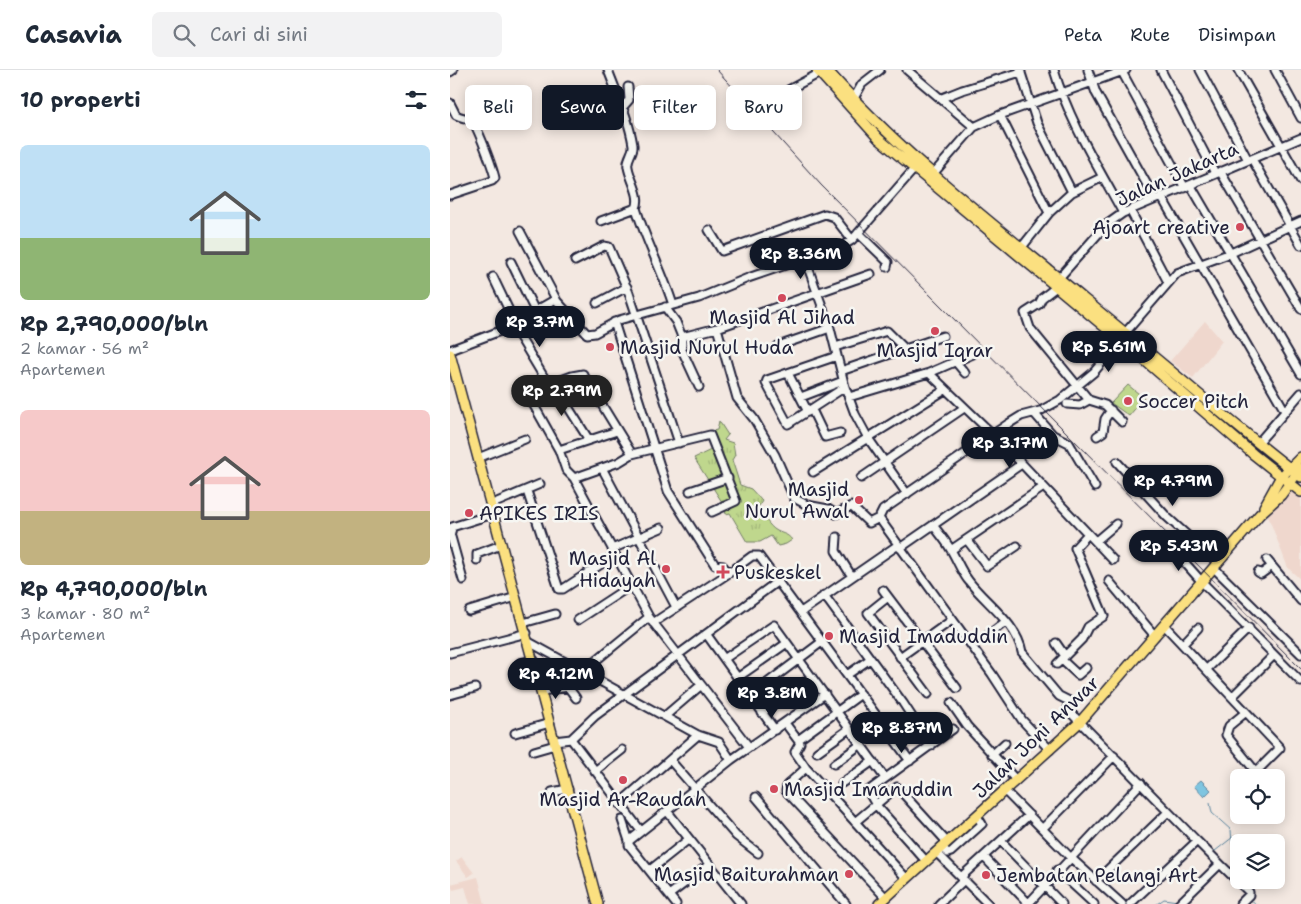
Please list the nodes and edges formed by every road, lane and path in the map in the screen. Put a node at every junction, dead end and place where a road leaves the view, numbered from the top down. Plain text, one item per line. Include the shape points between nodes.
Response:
1 (608, 70) edge
2 (880, 70) edge
3 (921, 70) edge
4 (1054, 70) edge
5 (1088, 70) edge
6 (1160, 70) edge
7 (1200, 70) edge
8 (1238, 70) edge
9 (1275, 70) edge
10 (821, 71) edge
11 (1021, 71) edge
12 (1123, 71) edge
13 (910, 72) edge
14 (1092, 84) junction
15 (614, 85) edge
16 (795, 85) edge
17 (628, 87) dead end
18 (1061, 94) junction
19 (942, 98) junction
20 (853, 100) junction
21 (450, 103) edge
22 (1030, 104) junction
23 (624, 106) edge
24 (624, 115) edge
25 (1000, 115) junction
26 (1301, 118) edge
27 (974, 126) junction
28 (1301, 138) edge
29 (1281, 146) junction
30 (1250, 159) junction
31 (914, 168) junction
32 (1217, 172) junction
33 (933, 174) junction
34 (1103, 177) junction
35 (1301, 181) edge
36 (1188, 187) junction
37 (1072, 192) junction
38 (450, 195) edge
39 (1158, 198) junction
40 (636, 208) junction
41 (1127, 212) junction
42 (1049, 213) junction
43 (601, 221) dead end
44 (1301, 221) edge
45 (1291, 225) junction
46 (520, 230) dead end
47 (709, 230) dead end
48 (858, 233) junction
49 (852, 240) junction
50 (1260, 240) junction
51 (1301, 245) edge
52 (1022, 247) junction
53 (1231, 253) junction
54 (805, 259) junction
55 (575, 261) dead end
56 (1038, 261) junction
57 (511, 262) dead end
58 (1200, 264) junction
59 (887, 267) dead end
60 (1032, 269) junction
61 (871, 274) dead end
62 (493, 277) dead end
63 (1059, 278) junction
64 (1168, 282) junction
65 (627, 287) junction
66 (1055, 288) junction
67 (818, 292) junction
68 (556, 300) junction
69 (597, 303) dead end
70 (673, 305) junction
71 (665, 307) junction
72 (1301, 309) edge
73 (535, 311) junction
74 (637, 314) junction
75 (614, 322) junction
76 (514, 323) junction
77 (717, 328) junction
78 (830, 328) junction
79 (1125, 333) junction
80 (943, 336) dead end
81 (682, 337) junction
82 (1120, 341) junction
83 (778, 346) dead end
84 (835, 347) junction
85 (904, 348) junction
86 (450, 352) edge
87 (973, 354) dead end
88 (837, 356) junction
89 (955, 361) junction
90 (451, 364) edge
91 (841, 371) junction
92 (788, 372) junction
93 (965, 373) dead end
94 (929, 374) junction
95 (1301, 374) edge
96 (551, 384) junction
97 (844, 384) junction
98 (699, 387) dead end
99 (1078, 387) junction
100 (945, 390) junction
101 (1301, 394) edge
102 (801, 397) junction
103 (849, 397) junction
104 (1089, 400) junction
105 (1067, 404) dead end
106 (964, 408) junction
107 (1110, 410) junction
108 (810, 411) junction
109 (1285, 411) junction
110 (1034, 414) junction
111 (1122, 422) dead end
112 (617, 431) junction
113 (840, 433) dead end
114 (992, 435) junction
115 (1097, 436) dead end
116 (868, 438) junction
117 (525, 439) dead end
118 (590, 440) junction
119 (679, 443) junction
120 (1258, 443) junction
121 (656, 448) junction
122 (559, 450) junction
123 (632, 454) junction
124 (1301, 457) edge
125 (478, 458) junction
126 (1117, 462) dead end
127 (885, 463) junction
128 (1020, 465) junction
129 (602, 468) junction
130 (1289, 468) junction
131 (813, 472) dead end
132 (1300, 473) edge
133 (1281, 477) junction
134 (574, 478) junction
135 (728, 478) junction
136 (861, 478) dead end
137 (1290, 483) junction
138 (540, 484) dead end
139 (1095, 486) dead end
140 (1042, 488) junction
141 (527, 491) junction
142 (690, 491) dead end
143 (1301, 492) edge
144 (907, 494) junction
145 (491, 510) junction
146 (712, 512) dead end
147 (1260, 514) junction
148 (879, 518) junction
149 (1116, 524) dead end
150 (933, 525) junction
151 (451, 526) edge
152 (661, 528) dead end
153 (1088, 534) junction
154 (638, 537) junction
155 (837, 537) dead end
156 (450, 538) edge
157 (968, 540) junction
158 (1096, 541) junction
159 (501, 545) junction
160 (899, 546) junction
161 (1017, 546) dead end
162 (952, 550) junction
163 (613, 552) junction
164 (1170, 553) dead end
165 (477, 560) dead end
166 (1113, 560) dead end
167 (1216, 566) junction
168 (1258, 572) dead end
169 (729, 574) junction
170 (851, 575) junction
171 (463, 580) dead end
172 (778, 581) junction
173 (1109, 581) dead end
174 (1203, 582) junction
175 (630, 586) junction
176 (824, 595) junction
177 (516, 597) junction
178 (1301, 601) edge
179 (676, 608) junction
180 (469, 611) dead end
181 (801, 612) junction
182 (555, 614) dead end
183 (578, 620) dead end
184 (651, 620) junction
185 (952, 620) junction
186 (1005, 622) junction
187 (524, 623) junction
188 (1165, 626) junction
189 (1198, 628) dead end
190 (1248, 628) junction
191 (706, 636) junction
192 (987, 636) dead end
193 (1155, 636) junction
194 (528, 638) junction
195 (823, 641) junction
196 (921, 641) junction
197 (787, 642) junction
198 (1056, 643) dead end
199 (1183, 644) junction
200 (450, 653) edge
201 (1301, 654) edge
202 (1274, 655) junction
203 (676, 656) junction
204 (900, 657) junction
205 (798, 658) junction
206 (724, 659) junction
207 (870, 659) junction
208 (534, 660) junction
209 (1062, 660) junction
210 (520, 664) dead end
211 (1086, 668) dead end
212 (1206, 669) junction
213 (583, 671) junction
214 (847, 675) junction
215 (812, 677) junction
216 (738, 678) junction
217 (1301, 682) edge
218 (700, 686) junction
219 (475, 688) dead end
220 (957, 688) dead end
221 (542, 692) junction
222 (626, 694) junction
223 (825, 694) junction
224 (861, 694) junction
225 (928, 694) dead end
226 (450, 695) edge
227 (750, 696) junction
228 (1232, 697) junction
229 (576, 698) dead end
230 (951, 703) dead end
231 (837, 712) junction
232 (1246, 712) junction
233 (762, 713) junction
234 (665, 716) junction
235 (1080, 722) junction
236 (550, 723) junction
237 (785, 723) junction
238 (848, 729) junction
239 (953, 729) dead end
240 (776, 730) junction
241 (516, 732) dead end
242 (698, 734) junction
243 (570, 739) junction
244 (798, 740) junction
245 (555, 743) junction
246 (1005, 744) dead end
247 (860, 745) junction
248 (931, 746) junction
249 (748, 747) junction
250 (622, 750) dead end
251 (1050, 750) junction
252 (534, 751) dead end
253 (818, 752) dead end
254 (992, 755) junction
255 (1114, 756) junction
256 (670, 760) junction
257 (731, 760) junction
258 (873, 761) junction
259 (910, 761) junction
260 (834, 764) dead end
261 (806, 768) junction
262 (595, 771) junction
263 (885, 778) junction
264 (1016, 780) junction
265 (842, 783) dead end
266 (1141, 783) junction
267 (696, 787) junction
268 (568, 789) junction
269 (1005, 791) junction
270 (552, 792) dead end
271 (756, 797) dead end
272 (619, 804) junction
273 (876, 804) junction
274 (666, 811) junction
275 (1168, 812) junction
276 (1029, 815) junction
277 (622, 820) dead end
278 (855, 822) junction
279 (1043, 828) junction
280 (641, 831) junction
281 (689, 839) junction
282 (629, 841) junction
283 (1001, 841) junction
284 (1197, 841) junction
285 (941, 847) junction
286 (758, 853) dead end
287 (1070, 856) junction
288 (984, 857) junction
289 (926, 861) junction
290 (710, 864) junction
291 (1220, 864) junction
292 (650, 870) junction
293 (1058, 870) junction
294 (906, 879) junction
295 (963, 879) junction
296 (1096, 881) junction
297 (1044, 886) junction
298 (669, 895) junction
299 (882, 901) edge
300 (598, 904) edge
301 (676, 904) edge
302 (741, 904) edge
303 (846, 904) edge
304 (939, 904) edge
305 (987, 904) edge
306 (1028, 904) edge
307 (1062, 904) edge
308 (1094, 904) edge
309 (1122, 904) edge
310 (1130, 904) edge
311 (1179, 904) edge
312 (1240, 904) edge

1 - 15 street
2 - 20 street via 862,84
3 - 13 street
4 - 18 street
5 - 14 street
6 - 32 street
7 - 30 street
8 - 29 street
9 - 26 street
10 - 16 street
10 - 20 main road
10 - 31 main road via 879,139
11 - 19 street
11 - 22 street
12 - 14 street
12 - 36 street
13 - 19 street
14 - 18 street
14 - 39 street
17 - 23 street via 629,100
18 - 22 street
18 - 34 street
19 - 27 street
20 - 33 main road
21 - 38 street via 456,115 475,125 495,178
22 - 25 street
22 - 37 street
24 - 40 street via 633,145 627,165 638,198
25 - 27 street
25 - 42 street
27 - 33 street
28 - 29 street, Jalan Jakarta
29 - 30 street, Jalan Jakarta
29 - 35 street
30 - 32 street, Jalan Jakarta
30 - 45 street
31 - 48 street
31 - 60 main road
32 - 36 street, Jalan Jakarta
32 - 50 street
33 - 52 main road
34 - 37 street
34 - 41 street
36 - 39 street, Jalan Jakarta
36 - 53 street
37 - 42 street
39 - 41 street, Jalan Jakarta
39 - 58 street
40 - 43 street
40 - 70 street
41 - 63 street, Jalan Jakarta via 1106,225
41 - 64 street
42 - 52 street
44 - 45 street
45 - 50 street
45 - 51 street
46 - 68 street
47 - 49 street via 722,251 824,214 834,217
48 - 49 street
48 - 59 street via 888,262
49 - 54 street
50 - 53 street
50 - 72 street
52 - 56 main road
53 - 58 street
53 - 95 street
54 - 67 street
54 - 70 street
55 - 65 street via 608,246
56 - 60 main road
56 - 63 main road
57 - 73 street
58 - 64 street via 1181,271
58 - 109 street
60 - 66 main road
61 - 67 street
62 - 76 street
63 - 79 main road
64 - 79 street
65 - 69 street
65 - 74 street
66 - 82 main road
66 - 99 street via 1025,314 1037,338
67 - 77 street
67 - 78 street
68 - 73 street
68 - 75 street via 587,334
70 - 71 street
71 - 74 street
71 - 81 street
73 - 76 street
74 - 75 street
74 - 119 street
75 - 121 street
76 - 86 street
76 - 96 street
77 - 81 street
77 - 148 street via 739,402 754,419 794,498 836,514 851,506 869,523
78 - 83 street
78 - 84 street
79 - 120 main road
80 - 85 street
81 - 98 street via 682,350
82 - 99 street
82 - 133 main road
84 - 85 street via 887,331
84 - 88 street
85 - 91 street
86 - 90 main road
87 - 89 street
88 - 91 street
88 - 92 street
89 - 93 street
89 - 94 street
90 - 125 main road
91 - 97 street
92 - 102 street
92 - 108 street via 766,381 786,422 791,424
94 - 100 street
94 - 103 street
96 - 112 street via 580,374 586,376
96 - 118 street
96 - 122 street via 527,394
97 - 102 street
97 - 103 street
97 - 108 street
99 - 104 street
99 - 110 street
100 - 106 street
100 - 116 street
101 - 109 street
102 - 108 street
103 - 116 street
104 - 105 street via 1080,405
104 - 107 street
106 - 114 street
106 - 127 street
107 - 111 street
107 - 115 street via 1103,432
108 - 113 street via 825,437
109 - 120 street
110 - 114 street via 1022,416
110 - 139 street via 1052,435 1069,443
112 - 118 street
112 - 123 street
114 - 128 street
114 - 144 street
116 - 127 street
116 - 131 street
117 - 125 street
118 - 122 street
119 - 121 street
119 - 135 street via 710,435
120 - 130 main road
121 - 123 street
121 - 169 street via 672,500 715,565 723,566
122 - 134 street via 566,470
123 - 129 street
124 - 130 main road
125 - 145 main road
126 - 167 street
127 - 136 street
127 - 144 street
128 - 140 street
128 - 150 street
129 - 134 street
129 - 154 street
130 - 132 main road
130 - 133 main road
132 - 137 main road
133 - 137 main road
133 - 147 main road
134 - 163 street
135 - 142 street
135 - 146 street via 736,502
137 - 143 main road
137 - 147 main road
138 - 141 street
140 - 153 street
140 - 157 street
141 - 145 street
141 - 163 street via 559,589
144 - 148 street via 883,510
145 - 151 street
145 - 159 main road
147 - 167 main road, Jalan Joni Anwar
148 - 160 street
149 - 158 street
150 - 160 street
150 - 162 street
151 - 156 street
152 - 154 street
153 - 158 street
153 - 209 street via 1075,548 1104,616 1088,627 1082,639
154 - 163 street
154 - 179 street
155 - 170 street via 836,551
156 - 171 street
157 - 161 street via 986,566
157 - 162 street
158 - 166 street
159 - 165 street via 476,554
159 - 177 main road
160 - 170 street
160 - 185 street
162 - 186 street via 971,584 988,604 1001,613
163 - 175 street
164 - 174 street
167 - 174 main road, Jalan Joni Anwar
167 - 201 street
168 - 178 street via 1261,574 1270,563
169 - 172 street via 758,555
169 - 179 street
170 - 176 street
172 - 181 street
172 - 191 street
173 - 193 street
174 - 188 main road, Jalan Joni Anwar
174 - 190 street
175 - 183 street
175 - 184 street
176 - 181 street
176 - 207 street
177 - 180 street
177 - 187 main road
179 - 184 street
181 - 195 street
182 - 187 street
184 - 203 street
184 - 213 street
185 - 196 street
185 - 251 street via 1022,720
186 - 192 street
186 - 235 street via 1021,644 1022,652 1059,696 1069,701 1068,710
187 - 194 main road
188 - 193 main road, Jalan Joni Anwar
188 - 199 street
189 - 199 street
190 - 202 street
190 - 212 street
191 - 203 street
191 - 206 street
193 - 235 main road, Jalan Joni Anwar
194 - 200 street
194 - 208 main road
194 - 213 street
195 - 205 street
195 - 214 street
196 - 204 street
196 - 204 street via 886,594 868,613
196 - 220 street
197 - 205 street
197 - 206 street via 772,625
197 - 216 street
198 - 209 street
199 - 212 street
202 - 217 street
202 - 228 street
203 - 218 street
203 - 222 street
204 - 225 street
205 - 215 street
205 - 227 street
206 - 216 street
207 - 214 street
207 - 248 street
208 - 210 street
208 - 221 main road
209 - 211 street via 1078,675
212 - 228 street
213 - 222 street
214 - 224 street
215 - 223 street
215 - 233 street
216 - 227 street
218 - 234 street
218 - 249 street
219 - 226 street
221 - 229 street via 568,687
221 - 236 main road
222 - 234 street
222 - 243 street
223 - 231 street
223 - 237 street
224 - 231 street
224 - 259 street
227 - 233 street
228 - 232 street
230 - 254 street
231 - 238 street
231 - 244 street
232 - 232 street via 1281,749 1256,772 1226,736 1229,726
233 - 240 street
234 - 242 street
235 - 251 main road, Jalan Joni Anwar
235 - 255 street
236 - 241 street
236 - 245 main road
237 - 240 street
237 - 244 street
238 - 247 street
238 - 253 street
239 - 248 street
240 - 249 street
242 - 256 street
242 - 257 street via 719,742
243 - 245 street
243 - 262 street
244 - 261 street via 801,744 794,752
245 - 252 street
245 - 268 main road
246 - 254 street
247 - 258 street
247 - 260 street
248 - 259 street
249 - 257 street
250 - 262 street
251 - 264 main road, Jalan Joni Anwar
254 - 264 street
255 - 266 street
255 - 279 street
256 - 267 street
256 - 272 street
257 - 267 street
258 - 263 street
258 - 265 street
259 - 263 street
261 - 278 street
261 - 299 street via 787,785 786,791
262 - 272 street
263 - 273 street via 868,792
264 - 269 main road, Jalan Joni Anwar
266 - 275 street
266 - 287 street
267 - 274 street
267 - 286 street via 736,836
268 - 270 street
268 - 300 main road
269 - 276 street
269 - 285 main road, Jalan Joni Anwar
271 - 303 street
272 - 280 street
273 - 278 street
273 - 285 street via 894,788 899,788
273 - 289 street
274 - 280 street
274 - 281 street
275 - 284 street
275 - 296 street
276 - 279 street
276 - 283 street
277 - 282 street
278 - 294 street
279 - 287 street
280 - 282 street
281 - 290 street
281 - 292 street
282 - 292 street
283 - 288 street
283 - 297 street
284 - 291 street
284 - 310 street
285 - 289 main road, Jalan Joni Anwar
285 - 295 street
287 - 293 street
287 - 296 street
288 - 295 street
288 - 306 street
289 - 294 main road, Jalan Joni Anwar
290 - 298 street
290 - 302 street
291 - 311 street
291 - 312 street via 1249,892
292 - 298 street
293 - 297 street
293 - 308 street
294 - 299 main road, Jalan Joni Anwar
295 - 304 street
295 - 305 street
296 - 309 street
297 - 306 street
297 - 307 street
298 - 301 street

